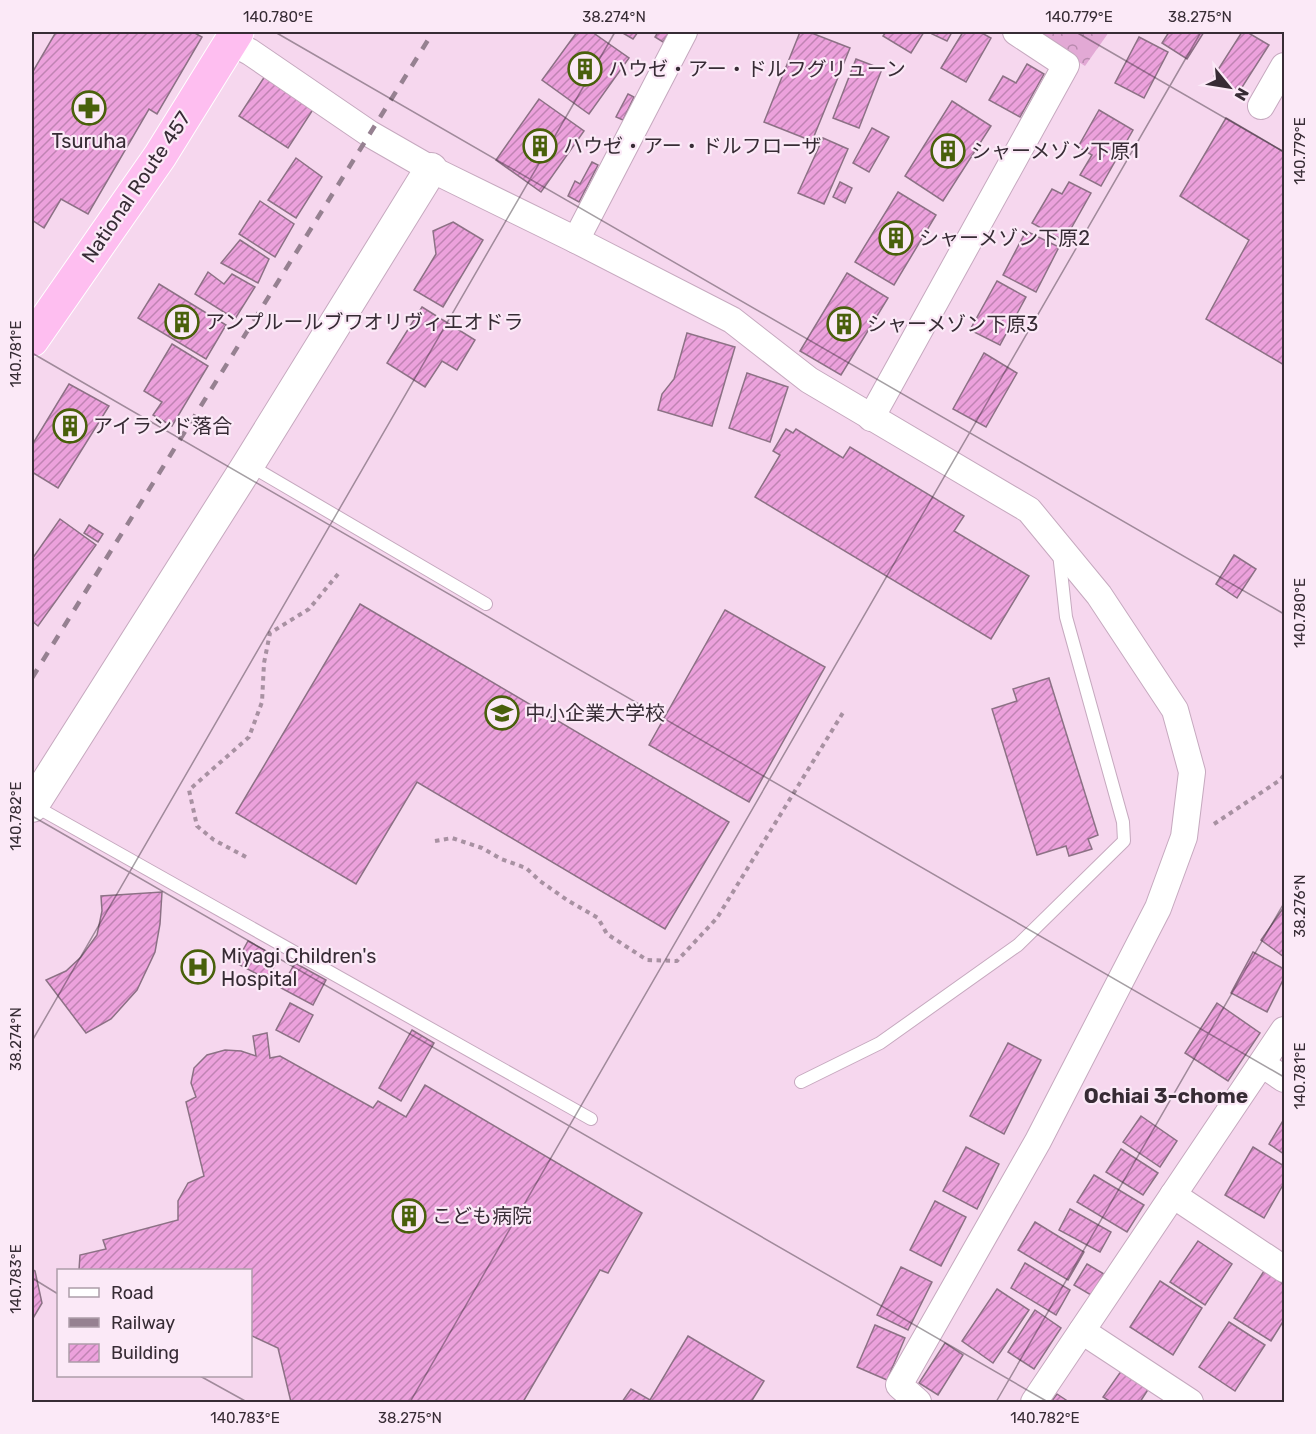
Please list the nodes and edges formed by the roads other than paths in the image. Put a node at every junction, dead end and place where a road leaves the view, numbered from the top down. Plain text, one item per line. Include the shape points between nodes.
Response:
1 (684, 32) edge
2 (1016, 32) edge
3 (234, 37) edge
4 (1284, 66) edge
5 (1261, 106) dead end
6 (431, 169) junction
7 (576, 240) junction
8 (32, 340) edge
9 (871, 418) junction
10 (248, 465) junction
11 (1058, 546) junction
12 (486, 604) dead end
13 (32, 805) edge
14 (1284, 1030) edge
15 (1262, 1064) junction
16 (1284, 1079) edge
17 (801, 1082) dead end
18 (591, 1119) dead end
19 (1173, 1196) junction
20 (1284, 1269) edge
21 (1082, 1331) junction
22 (918, 1402) edge
23 (1034, 1402) edge
24 (1190, 1402) edge

1 - 7 street
2 - 9 street via 1066,65
3 - 6 street via 370,134
3 - 8 highway, National Route 457 via 160,156
4 - 5 street
6 - 7 street
6 - 10 street
7 - 9 street via 732,320 809,380
9 - 11 street via 1029,510
10 - 12 lane
10 - 13 street
11 - 17 lane via 1066,616 1123,822 1124,841 1018,945 880,1043
11 - 22 street via 1099,595 1175,710 1192,772 1184,837 1158,908 1044,1130 899,1385
13 - 18 lane
14 - 15 street
15 - 16 street
15 - 19 street
19 - 20 street
19 - 21 street
21 - 23 street
21 - 24 street

